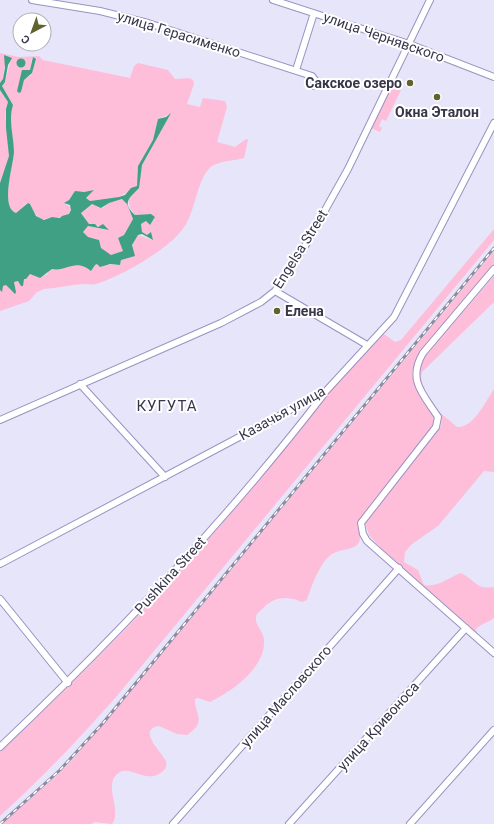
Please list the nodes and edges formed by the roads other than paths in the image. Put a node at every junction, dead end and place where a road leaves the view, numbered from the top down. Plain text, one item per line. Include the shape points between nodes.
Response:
1 (32, 0) edge
2 (273, 0) edge
3 (430, 0) edge
4 (314, 13) junction
5 (409, 44) junction
6 (296, 70) junction
7 (494, 77) edge
8 (313, 86) dead end
9 (494, 122) edge
10 (494, 269) edge
11 (275, 291) junction
12 (368, 345) junction
13 (80, 384) junction
14 (326, 391) junction
15 (0, 420) edge
16 (165, 476) junction
17 (0, 564) edge
18 (399, 568) junction
19 (0, 599) edge
20 (466, 628) junction
21 (494, 652) edge
22 (68, 683) junction
23 (494, 730) edge
24 (0, 747) edge
25 (173, 824) edge
26 (289, 824) edge
27 (410, 824) edge

1 - 6 street, улица Герасименко via 100,11 148,23
2 - 4 street, улица Чернявского
3 - 5 street, Engelsa Street
4 - 5 street, улица Чернявского
4 - 6 street
5 - 7 street, улица Чернявского
5 - 11 street, Engelsa Street via 334,194 305,246
6 - 8 street, улица Герасименко via 314,77
9 - 12 street, Казачья улица via 400,307 389,324
10 - 18 street via 417,363 416,380 438,417 438,422 361,522 367,541
11 - 12 street
11 - 13 street, Engelsa Street via 261,302 221,323
12 - 14 street, Казачья улица
13 - 15 street, Engelsa Street
13 - 16 street
14 - 16 street, Казачья улица
14 - 22 street, Pushkina Street via 284,446 176,570
16 - 17 street, Казачья улица
18 - 20 street
18 - 25 street, улица Масловского
19 - 22 street
20 - 21 street
20 - 26 street, улица Кривоноса
22 - 24 street, Pushkina Street
23 - 27 street

